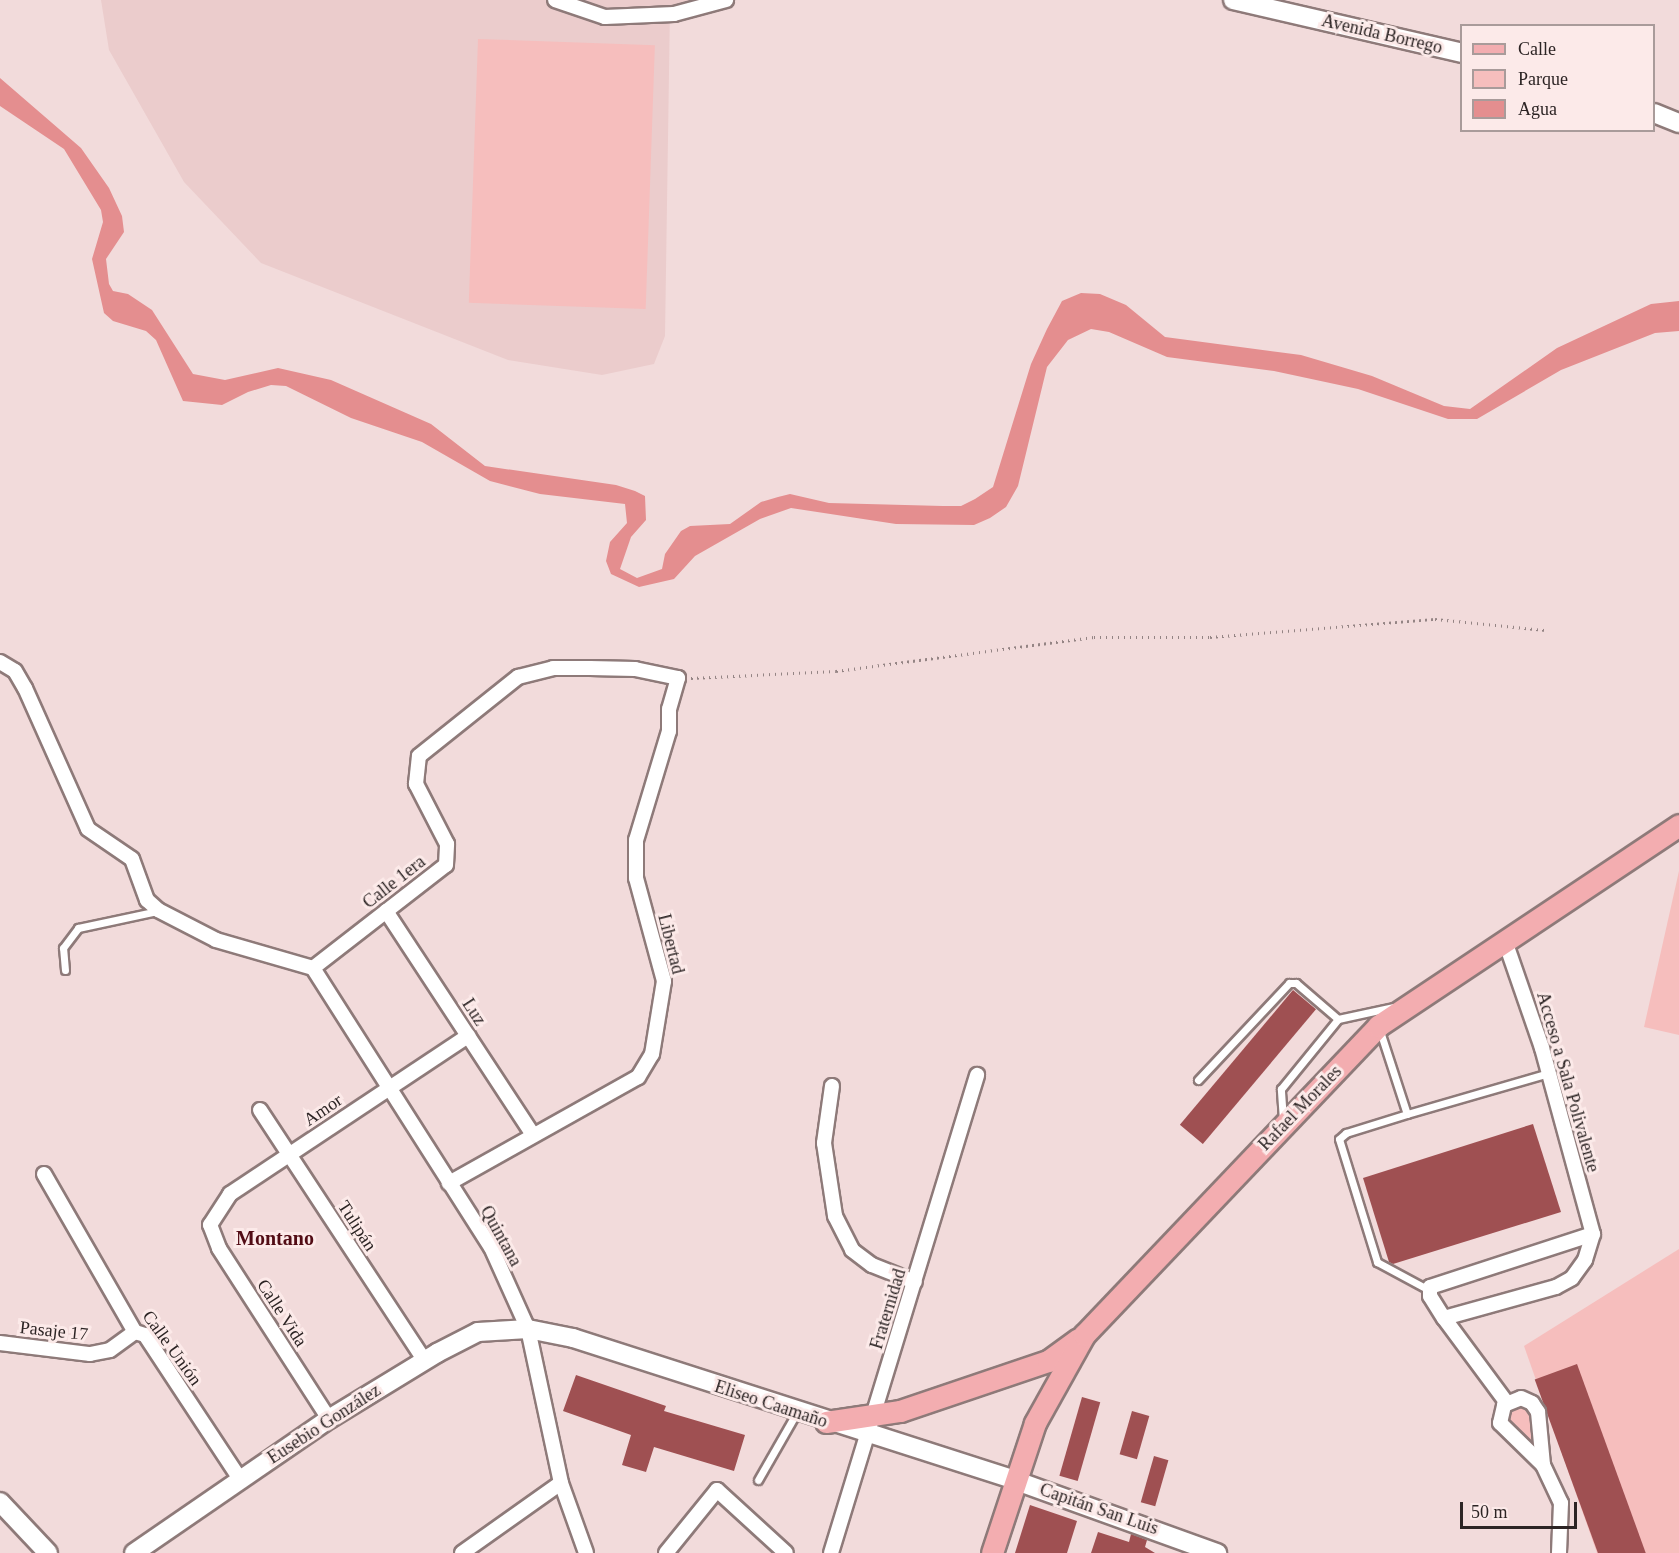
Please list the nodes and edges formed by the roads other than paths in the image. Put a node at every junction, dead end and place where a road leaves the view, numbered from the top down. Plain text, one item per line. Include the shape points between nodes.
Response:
1 (555, 0) edge
2 (726, 0) edge
3 (1233, 0) edge
4 (1460, 53) edge
5 (1655, 114) edge
6 (1679, 123) edge
7 (0, 662) edge
8 (678, 678) joint
9 (1679, 825) edge
10 (158, 910) junction
11 (386, 911) junction
12 (1505, 941) junction
13 (313, 968) junction
14 (65, 970) dead end
15 (1413, 1002) junction
16 (1338, 1019) junction
17 (1378, 1026) junction
18 (468, 1036) junction
19 (1549, 1073) junction
20 (977, 1075) dead end
21 (1198, 1080) dead end
22 (832, 1086) dead end
23 (388, 1088) junction
24 (260, 1110) dead end
25 (1407, 1114) junction
26 (1284, 1125) junction
27 (532, 1133) junction
28 (289, 1154) junction
29 (44, 1174) dead end
30 (449, 1183) junction
31 (210, 1225) joint
32 (1593, 1234) junction
33 (915, 1282) junction
34 (1429, 1290) junction
35 (1444, 1318) junction
36 (528, 1329) junction
37 (135, 1332) junction
38 (1084, 1335) junction
39 (0, 1343) edge
40 (425, 1361) junction
41 (1507, 1402) junction
42 (797, 1412) junction
43 (329, 1419) junction
44 (826, 1422) joint
45 (872, 1427) junction
46 (1543, 1465) junction
47 (240, 1479) junction
48 (758, 1480) dead end
49 (1014, 1480) junction
50 (561, 1483) junction
51 (0, 1502) edge
52 (1216, 1552) edge
53 (48, 1553) edge
54 (134, 1553) edge
55 (462, 1553) edge
56 (586, 1553) edge
57 (666, 1553) edge
58 (786, 1553) edge
59 (831, 1553) edge
60 (992, 1553) edge
61 (1559, 1553) edge

1 - 2 street via 606,17 674,14
3 - 4 main road, Avenida Borrego
5 - 6 main road
7 - 10 street via 15,671 26,688 88,829 132,859 147,900
8 - 11 street, Calle 1era via 635,669 590,668 553,668 518,677 419,756 416,784 447,844 446,865
8 - 27 street, Libertad via 669,710 669,731 636,840 636,878 664,981 652,1054 638,1077
9 - 12 main road, Rafael Morales
10 - 13 street via 216,940
10 - 14 lane via 78,928 63,948
11 - 13 street, Calle 1era
11 - 18 street, Luz
12 - 15 main road, Rafael Morales
12 - 19 street, Acceso a Sala Polivalente
13 - 23 street, Quintana
15 - 16 lane
15 - 17 main road, Rafael Morales
16 - 21 lane via 1296,983 1288,983
16 - 26 lane via 1281,1089
17 - 25 lane
17 - 26 main road, Rafael Morales
18 - 23 street, Amor
18 - 27 street, Luz
19 - 25 lane
19 - 32 street, Acceso a Sala Polivalente
20 - 33 street, Fraternidad
22 - 33 street via 824,1143 835,1216 852,1250 872,1265
23 - 28 street, Amor
23 - 30 street, Quintana
24 - 28 street, Tulipán
25 - 34 lane via 1346,1133 1339,1139 1377,1262
26 - 38 main road, Rafael Morales
27 - 30 street, Libertad
28 - 31 street, Amor via 230,1194
28 - 40 street, Tulipán
29 - 37 street, Calle Unión
30 - 36 street, Quintana via 491,1247
31 - 43 street, Calle Vida via 219,1248
32 - 34 street
32 - 35 street via 1585,1260 1572,1278 1556,1287
33 - 45 street, Fraternidad
34 - 35 street
35 - 41 street
36 - 40 main road, Eusebio González via 478,1332
36 - 42 main road, Eliseo Caamaño via 573,1338
36 - 50 street, Quintana
37 - 39 street, Pasaje 17 via 110,1350 90,1354
37 - 47 street, Calle Unión via 145,1335
38 - 45 main road via 1048,1361
38 - 49 main road, Rafael Morales via 1035,1424
40 - 43 main road, Eusebio González
41 - 46 street via 1500,1416 1503,1428
41 - 46 street via 1521,1398 1536,1406
42 - 44 main road, Eliseo Caamaño
42 - 48 lane
43 - 47 main road, Eusebio González
44 - 45 main road
45 - 49 main road
45 - 59 street, Fraternidad
46 - 61 street via 1561,1503
47 - 54 main road, Eusebio González
49 - 52 main road, Capitán San Luis
49 - 60 main road, Rafael Morales
50 - 55 street
50 - 56 street, Quintana
51 - 53 main road
57 - 58 street via 717,1490

